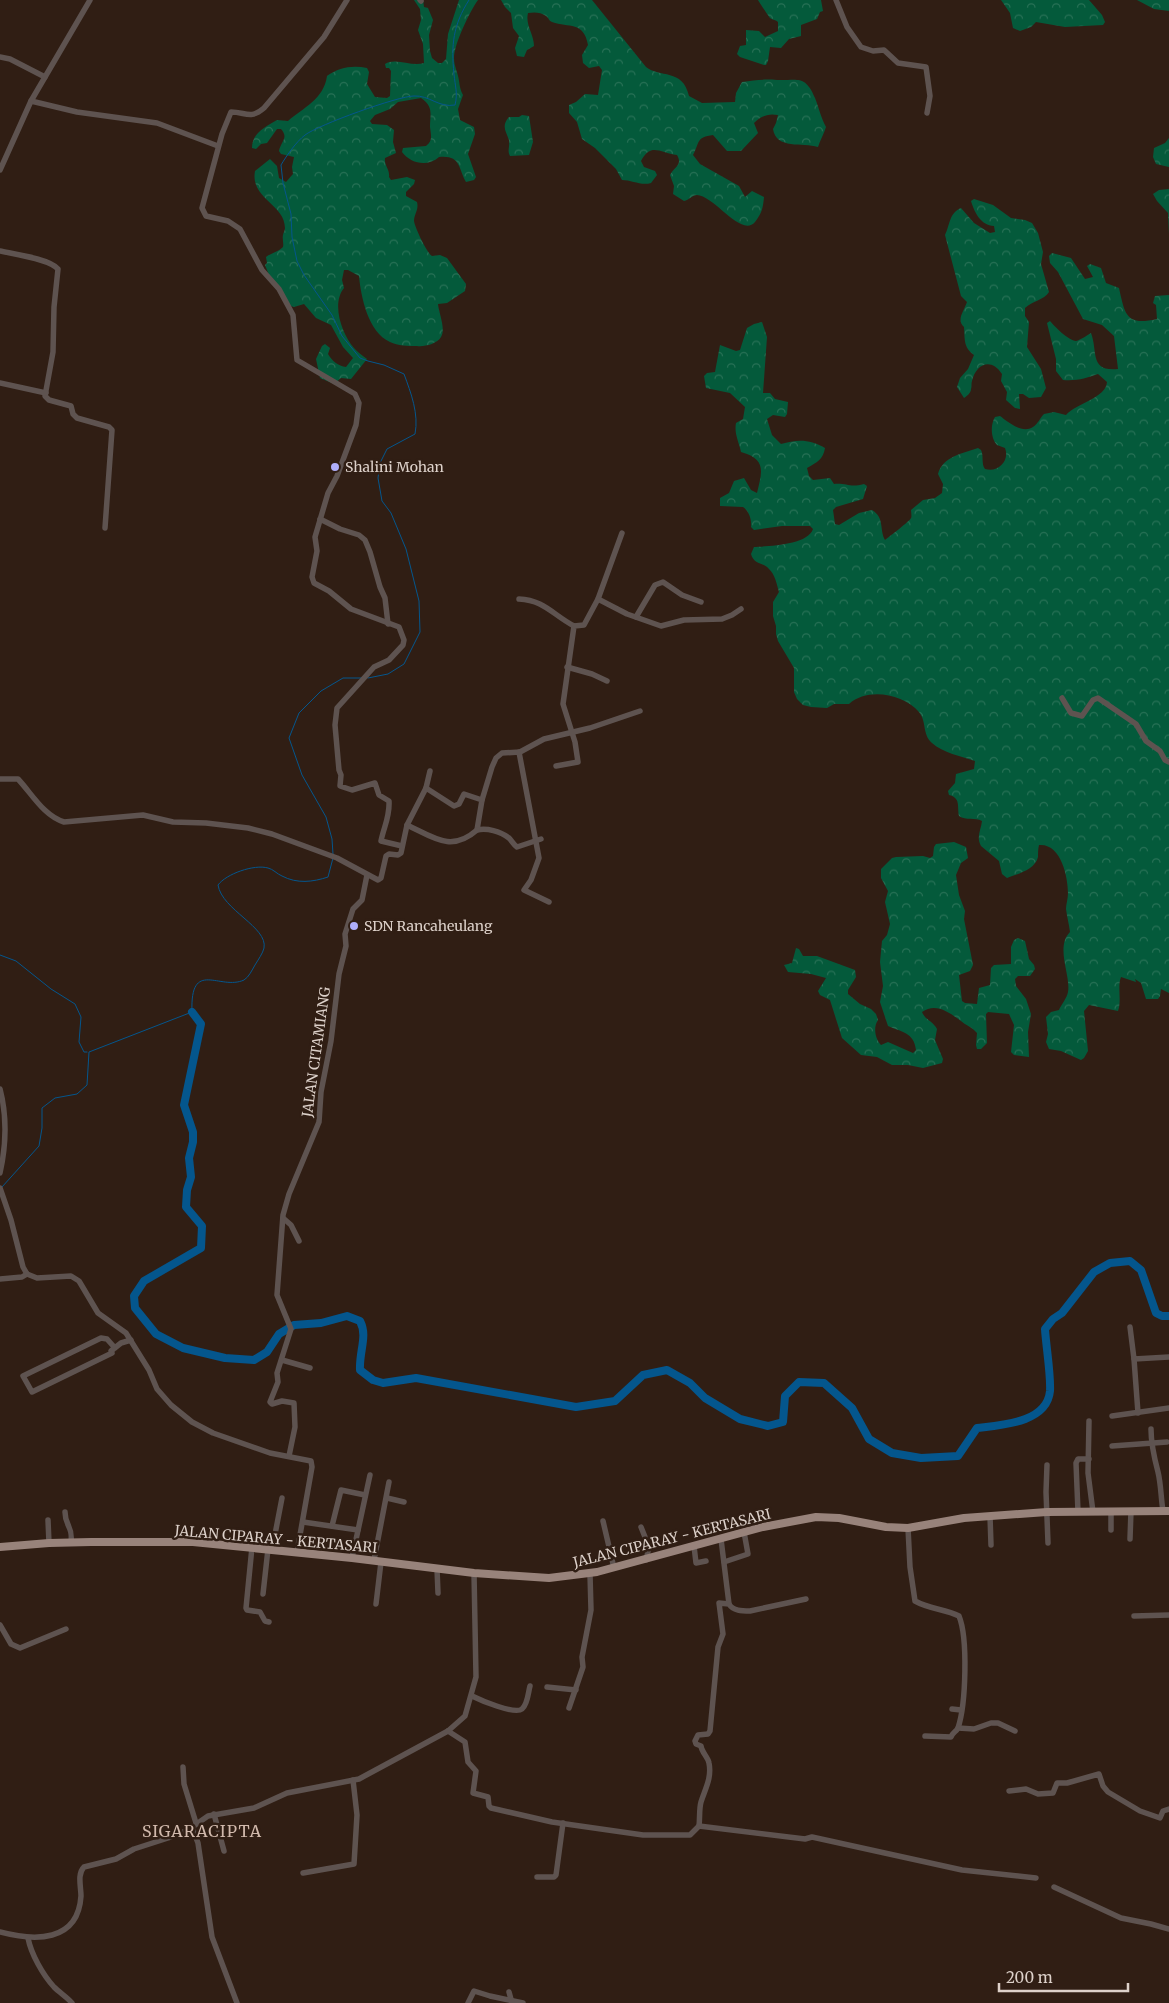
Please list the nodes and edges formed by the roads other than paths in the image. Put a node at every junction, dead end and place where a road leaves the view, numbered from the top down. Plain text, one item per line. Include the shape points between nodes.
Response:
1 (90, 0) edge
2 (347, 0) edge
3 (836, 0) edge
4 (0, 57) edge
5 (44, 77) junction
6 (31, 101) junction
7 (927, 113) dead end
8 (218, 146) junction
9 (0, 170) edge
10 (0, 251) edge
11 (0, 383) edge
12 (46, 393) junction
13 (320, 520) junction
14 (105, 528) dead end
15 (622, 533) dead end
16 (519, 599) dead end
17 (598, 599) junction
18 (701, 602) dead end
19 (741, 609) dead end
20 (636, 617) junction
21 (388, 624) junction
22 (574, 626) junction
23 (567, 668) junction
24 (607, 681) dead end
25 (1062, 698) dead end
26 (640, 711) dead end
27 (572, 732) junction
28 (519, 752) junction
29 (1169, 762) edge
30 (556, 766) dead end
31 (430, 771) dead end
32 (0, 779) edge
33 (426, 788) junction
34 (482, 800) junction
35 (407, 825) junction
36 (477, 830) junction
37 (539, 840) junction
38 (402, 846) junction
39 (367, 875) junction
40 (549, 902) dead end
41 (0, 1089) edge
42 (2, 1101) edge
43 (0, 1174) edge
44 (1, 1194) edge
45 (283, 1218) junction
46 (299, 1241) dead end
47 (27, 1274) junction
48 (0, 1279) edge
49 (1130, 1327) dead end
50 (131, 1340) junction
51 (115, 1348) junction
52 (1169, 1357) edge
53 (1134, 1359) junction
54 (282, 1360) junction
55 (310, 1368) dead end
56 (1169, 1408) edge
57 (1138, 1413) junction
58 (1112, 1416) dead end
59 (1089, 1421) dead end
60 (1151, 1429) dead end
61 (1167, 1442) dead end
62 (1151, 1443) junction
63 (1112, 1446) dead end
64 (289, 1456) junction
65 (1089, 1459) junction
66 (1047, 1465) dead end
67 (370, 1474) dead end
68 (389, 1482) dead end
69 (365, 1494) junction
70 (282, 1498) dead end
71 (387, 1498) junction
72 (404, 1502) dead end
73 (1111, 1511) junction
74 (1132, 1511) junction
75 (1166, 1511) edge
76 (64, 1512) dead end
77 (1047, 1512) junction
78 (1078, 1512) junction
79 (1093, 1512) junction
80 (990, 1516) junction
81 (48, 1520) dead end
82 (603, 1521) dead end
83 (303, 1522) junction
84 (332, 1526) junction
85 (641, 1526) dead end
86 (908, 1528) junction
87 (358, 1530) junction
88 (1111, 1530) dead end
89 (744, 1532) junction
90 (721, 1539) junction
91 (1130, 1539) dead end
92 (49, 1542) junction
93 (71, 1542) junction
94 (1048, 1544) dead end
95 (991, 1545) dead end
96 (694, 1546) junction
97 (0, 1547) edge
98 (252, 1547) junction
99 (270, 1549) junction
100 (298, 1552) junction
101 (352, 1558) junction
102 (646, 1560) junction
103 (377, 1561) junction
104 (706, 1561) dead end
105 (724, 1562) junction
106 (614, 1568) junction
107 (437, 1569) junction
108 (474, 1573) junction
109 (590, 1574) junction
110 (438, 1593) dead end
111 (263, 1594) dead end
112 (806, 1598) dead end
113 (376, 1604) dead end
114 (729, 1604) junction
115 (1169, 1615) edge
116 (1134, 1616) dead end
117 (269, 1622) dead end
118 (0, 1625) edge
119 (66, 1629) dead end
120 (530, 1686) dead end
121 (546, 1687) dead end
122 (576, 1690) junction
123 (472, 1696) junction
124 (569, 1708) dead end
125 (952, 1709) dead end
126 (961, 1710) junction
127 (958, 1728) junction
128 (448, 1731) junction
129 (1015, 1731) dead end
130 (925, 1736) dead end
131 (183, 1767) dead end
132 (353, 1780) junction
133 (1009, 1791) dead end
134 (1169, 1809) edge
135 (214, 1814) junction
136 (563, 1823) junction
137 (194, 1825) junction
138 (699, 1826) junction
139 (224, 1851) dead end
140 (303, 1873) dead end
141 (537, 1877) dead end
142 (1036, 1878) dead end
143 (1054, 1887) dead end
144 (1169, 1930) edge
145 (0, 1932) edge
146 (28, 1938) junction
147 (509, 1992) dead end
148 (512, 2002) edge
149 (72, 2003) edge
150 (237, 2003) edge
151 (468, 2003) edge
152 (524, 2003) edge

1 - 5 street
2 - 8 street via 324,37 258,114 231,112
3 - 7 street via 847,27 861,47 884,50 898,62 927,68 930,98
4 - 5 street
5 - 6 street
6 - 8 street via 77,112 157,123
6 - 9 street
8 - 13 street via 202,208 204,214 228,220 240,229 262,270 279,289 293,315 297,360 355,394 358,400 356,425
10 - 12 street via 44,261 58,269 53,352
11 - 12 street
12 - 14 street via 49,400 71,406 75,417 112,430
13 - 21 street via 363,537 385,598
13 - 21 street via 315,537 314,583 351,609
15 - 17 street
16 - 22 street via 545,605
17 - 20 street
17 - 22 street via 584,625
18 - 20 street via 682,595 663,582 655,585
19 - 20 street via 722,619 684,620 664,626
21 - 38 street via 400,629 404,645 389,660 374,667 337,708 336,739 340,786 352,790 375,784 380,795 389,801 390,813 381,841
22 - 23 street
23 - 24 street
23 - 27 street via 563,704
25 - 29 street via 1071,713 1082,716 1098,698 1136,724 1146,741
26 - 27 street
27 - 28 street via 544,739
27 - 30 street via 578,762
28 - 34 street via 502,753 496,758
28 - 37 street
31 - 33 street
32 - 39 street via 18,778 47,812 64,822 143,815 173,822 248,828 336,858
33 - 34 street via 454,806 459,804 464,794
33 - 35 street
34 - 36 street
35 - 36 street via 448,842 461,840
35 - 38 street
36 - 37 street via 499,832 517,847
37 - 40 street via 539,861 524,890
38 - 39 street via 399,855 386,856 380,880
39 - 45 street, JALAN CITAMIANG via 362,900 354,908 345,934 346,946 339,974 319,1122 289,1194
41 - 42 street
42 - 43 street via 5,1118
44 - 47 street
45 - 46 street via 291,1225
45 - 54 street, JALAN CITAMIANG via 277,1292 291,1329
47 - 48 street
47 - 50 street via 38,1278 74,1277 98,1312 122,1329
49 - 53 street
50 - 51 street
50 - 64 street via 162,1395 192,1422 237,1442
51 - 51 street via 112,1353 32,1392 23,1376 101,1338 107,1339
52 - 53 street
53 - 57 street
54 - 55 street
54 - 64 street via 270,1402 294,1403 295,1427
56 - 57 street
57 - 58 street
59 - 65 street
60 - 62 street
61 - 62 street
62 - 63 street
62 - 75 street
64 - 83 street via 309,1460 312,1465
65 - 78 street via 1078,1459 1076,1463
65 - 79 street
66 - 77 street
67 - 69 street
68 - 71 street
69 - 84 street via 342,1490
69 - 87 street
70 - 99 street
71 - 72 street
71 - 103 street
73 - 74 main road, JALAN CIPARAY - KERTASARI
73 - 79 main road, JALAN CIPARAY - KERTASARI
73 - 88 street
74 - 75 main road, JALAN CIPARAY - KERTASARI
74 - 91 street
76 - 93 street via 72,1533
77 - 78 main road, JALAN CIPARAY - KERTASARI
77 - 80 main road, JALAN CIPARAY - KERTASARI
77 - 94 street
78 - 79 main road, JALAN CIPARAY - KERTASARI
80 - 86 main road, JALAN CIPARAY - KERTASARI
80 - 95 street
81 - 92 street
82 - 106 street
83 - 84 street
83 - 100 street
84 - 87 street
85 - 102 street via 649,1547
86 - 89 main road, JALAN CIPARAY - KERTASARI via 816,1517
86 - 126 street via 915,1601 955,1613 963,1624
87 - 101 street
89 - 90 main road, JALAN CIPARAY - KERTASARI
89 - 105 street via 748,1554
90 - 96 main road, JALAN CIPARAY - KERTASARI
90 - 105 street
92 - 93 main road, JALAN CIPARAY - KERTASARI
92 - 97 main road, JALAN CIPARAY - KERTASARI
93 - 98 main road, JALAN CIPARAY - KERTASARI via 175,1542
96 - 102 main road, JALAN CIPARAY - KERTASARI
96 - 104 street via 696,1563
98 - 99 main road, JALAN CIPARAY - KERTASARI
98 - 117 street via 246,1608 260,1612
99 - 100 main road, JALAN CIPARAY - KERTASARI
99 - 111 street
100 - 101 main road, JALAN CIPARAY - KERTASARI
101 - 103 main road, JALAN CIPARAY - KERTASARI
102 - 106 main road, JALAN CIPARAY - KERTASARI
103 - 107 main road, JALAN CIPARAY - KERTASARI
103 - 113 street
105 - 114 street
106 - 109 main road, JALAN CIPARAY - KERTASARI
107 - 108 main road, JALAN CIPARAY - KERTASARI
107 - 110 street
108 - 109 main road, JALAN CIPARAY - KERTASARI via 531,1578
108 - 123 street via 476,1677
109 - 122 street via 591,1610 583,1667
112 - 114 street via 741,1612
114 - 138 street via 719,1603 723,1634 718,1647 710,1731 698,1735 695,1741 701,1746 709,1767
115 - 116 street
118 - 119 street via 11,1644 20,1648
120 - 123 street via 523,1708 518,1711
121 - 122 street
122 - 124 street
123 - 128 street via 465,1716
125 - 126 street
126 - 127 street
127 - 129 street via 974,1729 998,1723
127 - 130 street via 951,1737
128 - 132 street
128 - 136 street via 465,1742 468,1762 476,1771 473,1793 489,1798 490,1808
131 - 137 street
132 - 135 street via 287,1794 254,1808
132 - 140 street via 357,1822 354,1864
133 - 134 street via 1026,1789 1038,1794 1053,1793 1056,1784 1098,1774 1108,1792 1147,1814 1160,1818 1163,1811
135 - 137 street
135 - 139 street
136 - 138 street via 643,1835 690,1835
136 - 141 street via 555,1876
137 - 146 street via 116,1859 84,1866 80,1873 80,1908 73,1923 60,1932
137 - 150 street via 212,1937
138 - 142 street via 805,1839 824,1838 956,1869
143 - 144 street via 1121,1918
145 - 146 street
146 - 149 street via 32,1952 48,1979
147 - 148 street
148 - 151 street via 474,1991
148 - 152 street

